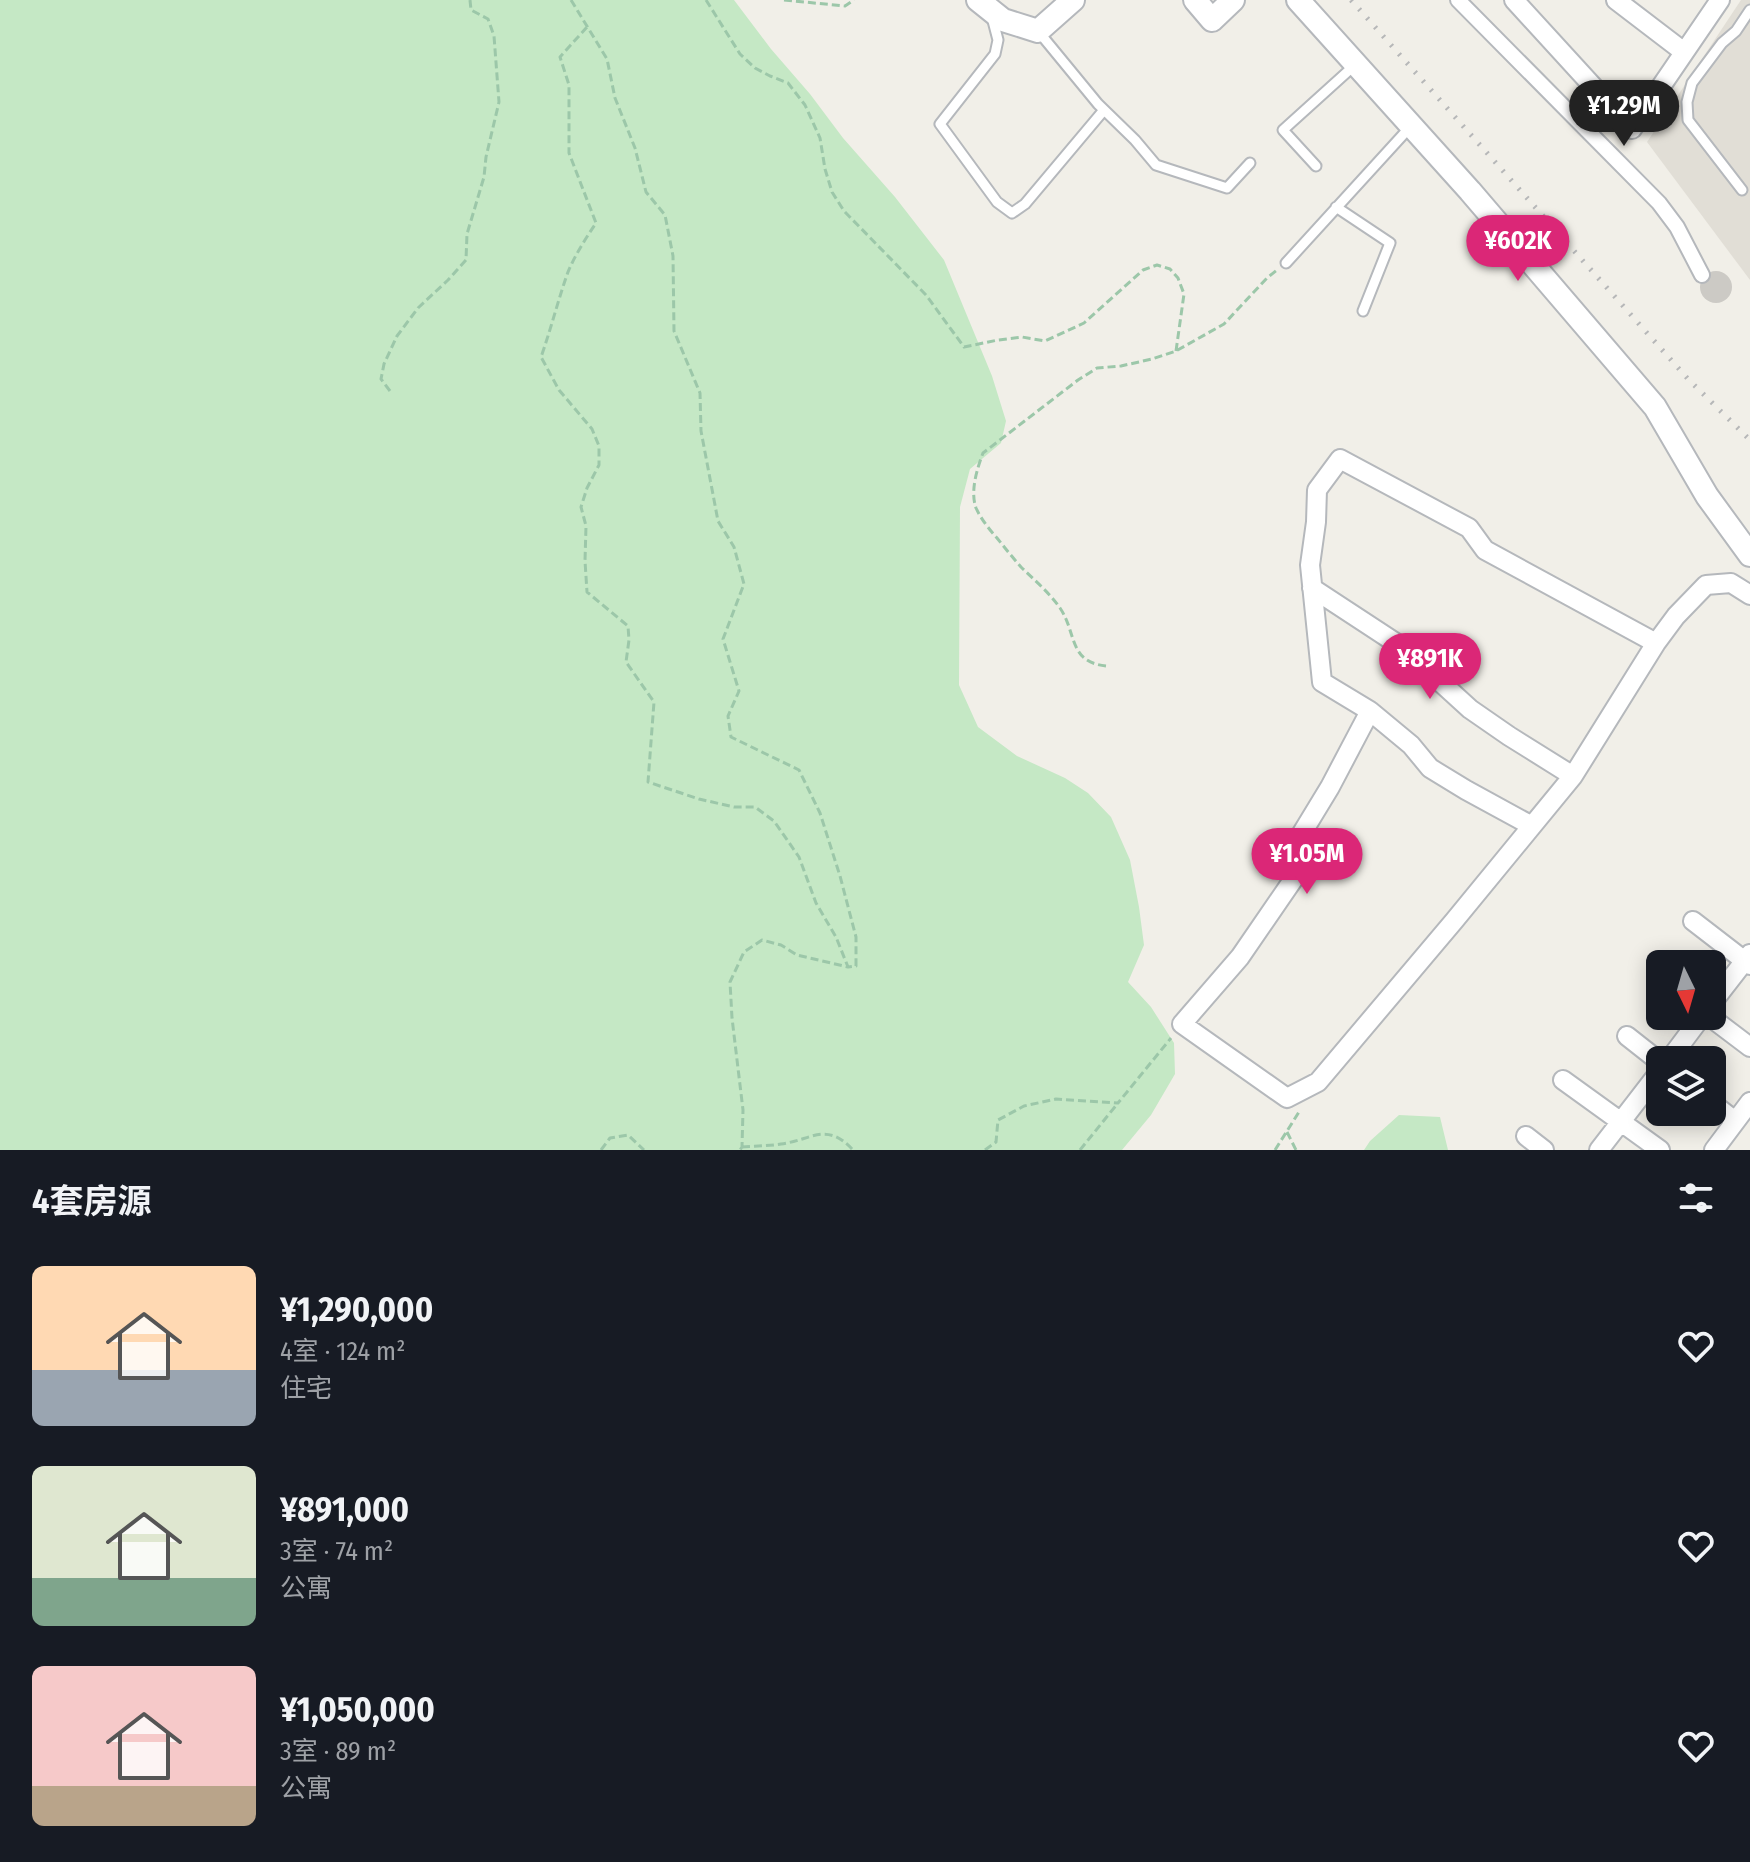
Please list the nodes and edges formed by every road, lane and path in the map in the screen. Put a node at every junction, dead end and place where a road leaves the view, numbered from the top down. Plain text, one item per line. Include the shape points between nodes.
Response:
1 (470, 0) edge
2 (571, 0) edge
3 (706, 0) edge
4 (784, 0) edge
5 (854, 0) edge
6 (1073, 0) edge
7 (1195, 0) edge
8 (1233, 0) edge
9 (1298, 0) edge
10 (1458, 0) edge
11 (1514, 0) edge
12 (1616, 0) edge
13 (1720, 0) edge
14 (984, 5) edge
15 (1750, 10) edge
16 (587, 27) junction
17 (1038, 31) junction
18 (1684, 52) junction
19 (1356, 64) junction
20 (1104, 110) junction
21 (1411, 126) junction
22 (1250, 163) dead end
23 (1316, 166) dead end
24 (1742, 190) dead end
25 (1336, 207) junction
26 (1286, 263) joint
27 (1702, 275) dead end
28 (1363, 311) dead end
29 (1176, 351) junction
30 (390, 391) dead end
31 (1750, 555) edge
32 (1312, 588) junction
33 (1750, 595) edge
34 (1656, 643) junction
35 (1106, 666) dead end
36 (1370, 711) junction
37 (1573, 776) junction
38 (1532, 826) junction
39 (1693, 921) dead end
40 (1748, 960) edge
41 (848, 967) junction
42 (1726, 986) edge
43 (1182, 1024) junction
44 (1726, 1029) edge
45 (1627, 1036) dead end
46 (1750, 1047) edge
47 (1646, 1051) edge
48 (1563, 1080) dead end
49 (1318, 1082) junction
50 (1646, 1089) edge
51 (1750, 1102) edge
52 (1118, 1103) junction
53 (1726, 1114) edge
54 (1735, 1121) junction
55 (1621, 1122) junction
56 (1287, 1132) junction
57 (1526, 1136) dead end
58 (741, 1148) edge
59 (601, 1150) edge
60 (644, 1150) edge
61 (853, 1150) edge
62 (985, 1150) edge
63 (1080, 1150) edge
64 (1275, 1150) edge
65 (1296, 1150) edge
66 (1544, 1150) edge
67 (1599, 1150) edge
68 (1660, 1150) edge
69 (1714, 1150) edge

1 - 30 path via 471,10 488,19 497,64 499,102 484,177 467,234 466,260 397,336 381,379
2 - 16 path
3 - 29 path via 740,54 762,72 788,83 805,105 820,138 832,192 844,211 926,295 964,347 1022,337 1045,341 1084,323 1143,270 1157,265 1170,269 1184,294
4 - 5 path via 845,6
6 - 17 street
7 - 8 street via 1212,20
9 - 19 street
10 - 27 street via 1659,203
11 - 18 street via 1632,129
12 - 18 street
13 - 18 street
14 - 17 street via 1003,20
14 - 20 lane via 998,40 995,54 940,124 997,202 1012,213 1025,204
15 - 24 lane via 1692,83 1687,102 1688,120
16 - 41 path via 607,59 646,192 665,215 673,256 674,331 700,393 701,431 718,521 734,547 744,584 723,639 739,691 728,716 731,737 799,770 820,813 856,937 856,966
16 - 41 path via 560,57 569,85 569,153 596,223 569,270 541,357 599,446 599,465 581,507 587,592 628,626 626,662 654,702 648,782 711,802 755,807 774,821 799,857
17 - 20 lane
19 - 21 street
19 - 23 lane via 1283,130
20 - 22 lane via 1156,165 1227,188
21 - 25 lane
21 - 31 street via 1655,407 1707,496
25 - 26 lane
25 - 28 lane via 1390,243
26 - 29 path via 1224,324
29 - 35 path via 1097,368 983,453 976,472 974,504 983,521 1061,609 1084,661
32 - 34 street via 1317,490 1340,459 1469,528 1485,550
32 - 36 street via 1322,682
32 - 37 street via 1402,647 1470,709
33 - 34 street via 1731,583 1706,585
34 - 37 street
36 - 38 street via 1430,768
36 - 43 street via 1299,838 1308,858 1240,957
37 - 38 street
38 - 49 street
39 - 40 street
40 - 42 street
41 - 58 path via 762,940 744,952 730,982 743,1110
43 - 49 street via 1287,1098
43 - 52 path
44 - 46 street
45 - 47 street
48 - 55 street
49 - 56 path
50 - 55 street
51 - 54 street
52 - 62 path via 1056,1099 1024,1106 998,1120 996,1142
52 - 63 path
53 - 54 street
54 - 69 street
55 - 67 street
55 - 68 street
56 - 64 path
56 - 65 path
57 - 66 street
58 - 61 path via 784,1144 816,1133 841,1138
59 - 60 path via 610,1138 628,1135

